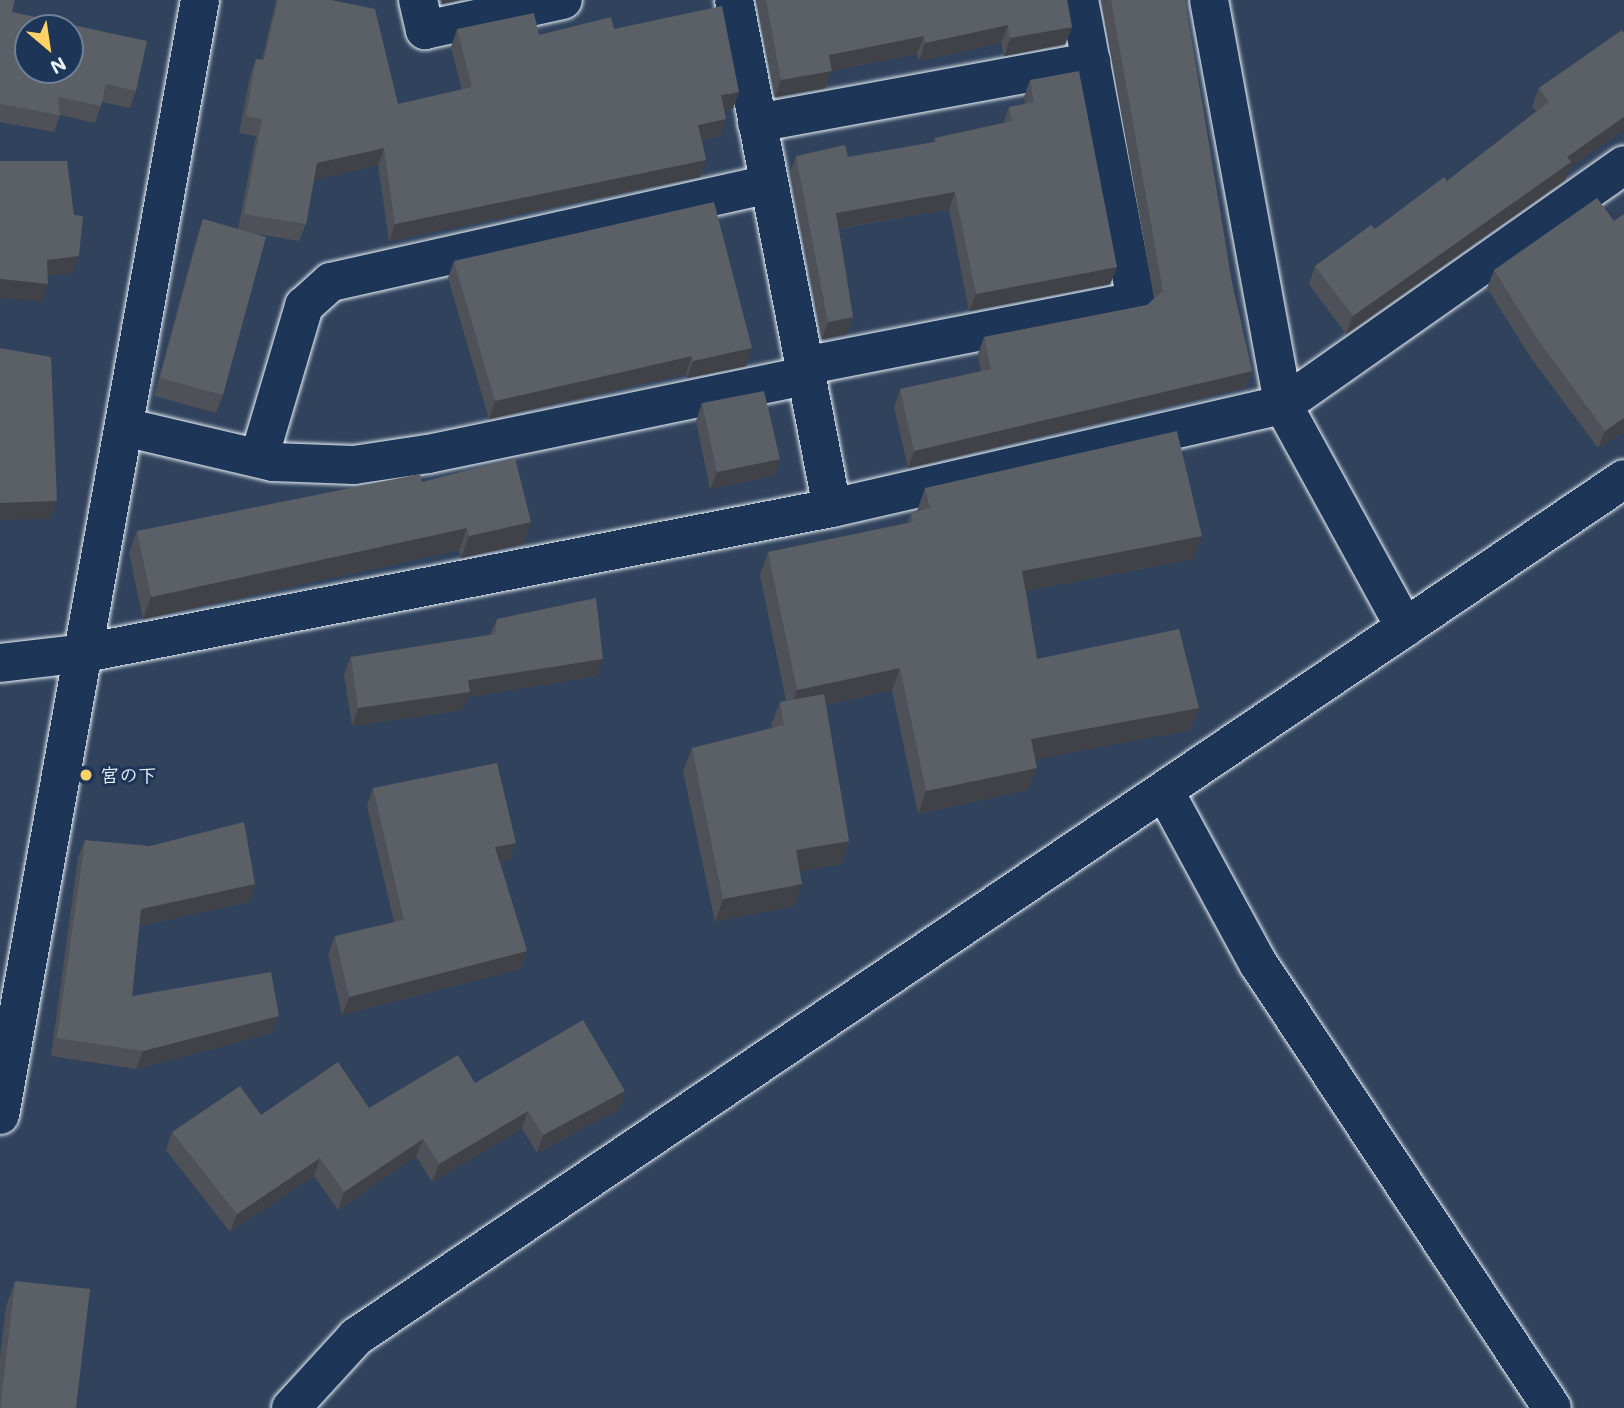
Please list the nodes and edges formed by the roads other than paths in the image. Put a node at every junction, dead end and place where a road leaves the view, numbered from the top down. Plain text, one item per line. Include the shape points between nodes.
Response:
1 (200, 0) edge
2 (418, 0) edge
3 (563, 0) edge
4 (734, 0) edge
5 (1079, 0) edge
6 (1209, 0) edge
7 (1091, 62) junction
8 (757, 123) junction
9 (1624, 165) edge
10 (769, 184) junction
11 (805, 371) junction
12 (1283, 405) junction
13 (124, 427) junction
14 (259, 458) junction
15 (1624, 479) edge
16 (832, 508) junction
17 (1405, 628) junction
18 (85, 653) junction
19 (0, 663) edge
20 (1165, 792) junction
21 (0, 1115) edge
22 (290, 1408) edge
23 (1552, 1408) edge

1 - 13 street
2 - 3 street via 425,30
4 - 8 street
5 - 7 street
6 - 12 street
7 - 8 street
7 - 11 street via 1136,301
8 - 10 street
9 - 12 street
10 - 11 street
10 - 14 street via 331,282 304,306
11 - 14 street via 429,454 354,465
11 - 16 street
12 - 16 street
12 - 17 street
13 - 14 street
13 - 18 street
15 - 17 street
16 - 18 street
17 - 20 street
18 - 19 street
18 - 21 street
20 - 22 street via 356,1337
20 - 23 street via 1258,963

